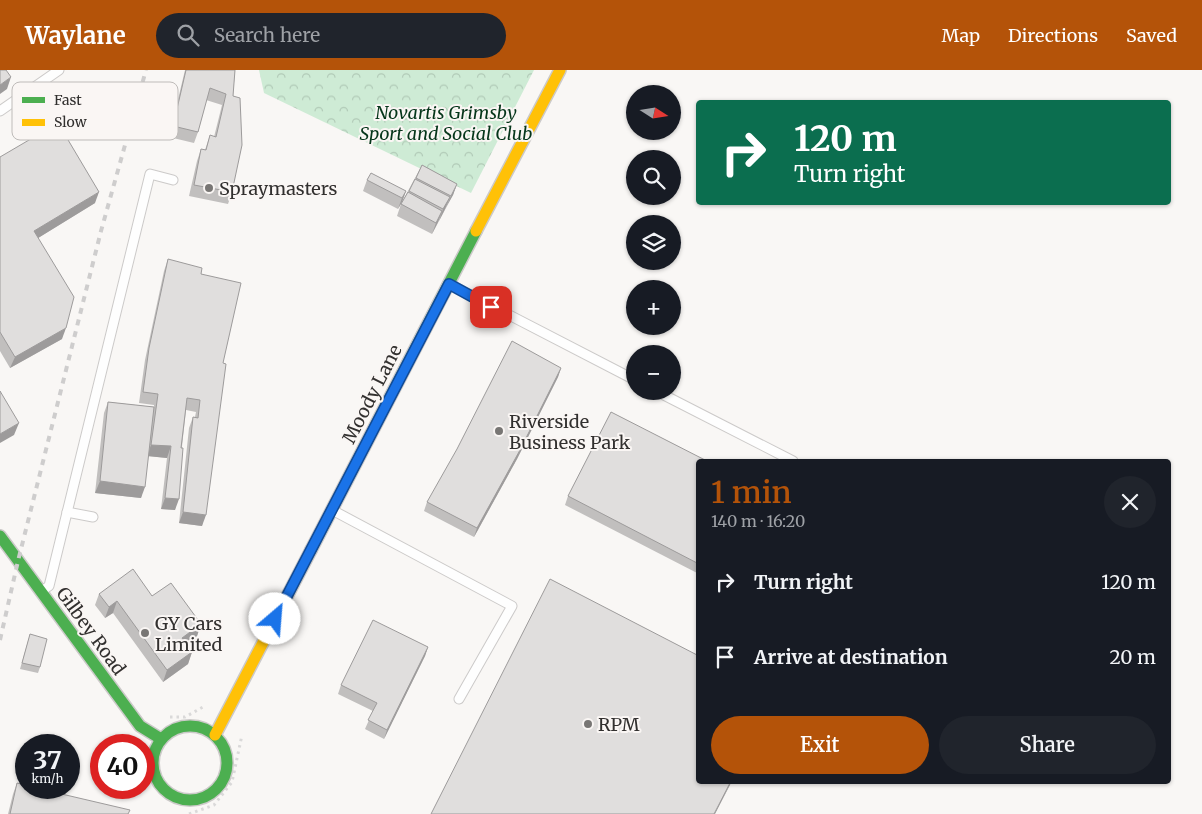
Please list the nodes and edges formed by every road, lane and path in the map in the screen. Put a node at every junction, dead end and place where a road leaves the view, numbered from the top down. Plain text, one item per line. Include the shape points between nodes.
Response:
1 (59, 70) edge
2 (560, 70) edge
3 (42, 82) edge
4 (12, 103) edge
5 (0, 111) edge
6 (173, 180) dead end
7 (449, 284) junction
8 (626, 375) edge
9 (674, 400) edge
10 (789, 459) edge
11 (331, 510) junction
12 (67, 512) junction
13 (93, 517) dead end
14 (0, 536) edge
15 (41, 592) junction
16 (459, 699) dead end
17 (204, 706) dead end
18 (162, 714) dead end
19 (215, 735) junction
20 (161, 739) junction

1 - 3 lane
2 - 7 street, Moody Lane
4 - 5 lane
6 - 12 lane via 150,174
7 - 8 lane
7 - 11 street, Moody Lane
9 - 10 lane
11 - 16 lane via 512,606
11 - 19 street, Moody Lane
12 - 13 lane
12 - 15 lane via 49,586
14 - 15 street, Gilbey Road
15 - 20 street, Gilbey Road via 140,726
17 - 18 path via 185,717
19 - 20 street via 199,727 186,726
19 - 20 street via 227,757 227,772 222,784 203,799 184,804 160,786 155,775 153,762

